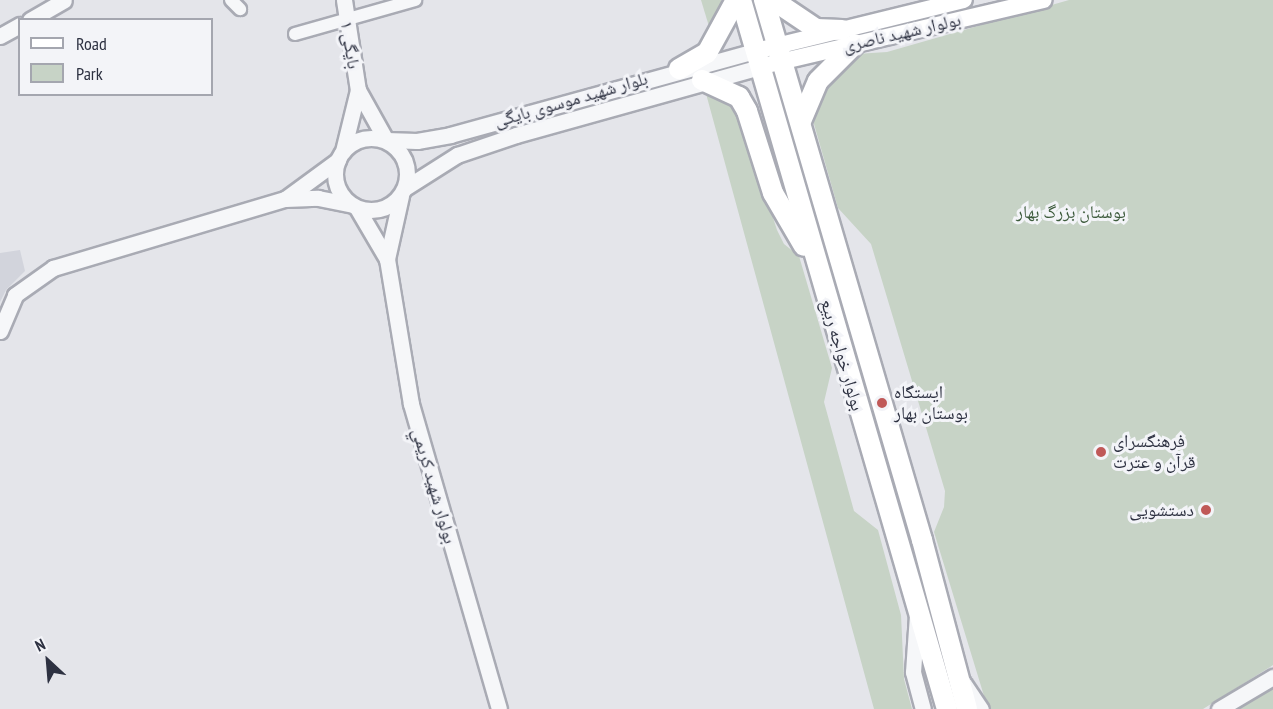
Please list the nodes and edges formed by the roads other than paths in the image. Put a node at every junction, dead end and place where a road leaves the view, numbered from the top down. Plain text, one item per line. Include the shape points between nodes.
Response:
1 (64, 0) edge
2 (344, 0) edge
3 (416, 0) edge
4 (736, 0) edge
5 (741, 0) edge
6 (764, 0) edge
7 (773, 0) edge
8 (964, 0) edge
9 (1044, 0) edge
10 (946, 2) edge
11 (33, 18) edge
12 (345, 20) junction
13 (18, 26) edge
14 (295, 34) dead end
15 (0, 36) edge
16 (848, 37) junction
17 (780, 54) junction
18 (758, 59) junction
19 (679, 69) junction
20 (702, 80) junction
21 (358, 90) junction
22 (801, 121) junction
23 (386, 141) junction
24 (340, 156) junction
25 (403, 192) junction
26 (285, 199) junction
27 (353, 206) junction
28 (387, 259) junction
29 (819, 272) junction
30 (0, 331) edge
31 (917, 615) junction
32 (928, 654) junction
33 (1273, 677) edge
34 (962, 680) junction
35 (499, 709) edge
36 (922, 709) edge
37 (938, 709) edge
38 (947, 709) edge
39 (967, 709) edge
40 (975, 709) edge
41 (981, 709) edge
42 (1220, 709) edge

1 - 11 street
2 - 12 street, بایگی ۱
3 - 12 street
4 - 19 main road via 707,54
5 - 18 main road, بولوار خواجه ربیع
6 - 17 main road, بولوار خواجه ربیع
7 - 16 main road via 816,29
8 - 10 main road, بولوار شهید ناصری
9 - 16 main road, بولوار شهید ناصری
10 - 16 main road, بولوار شهید ناصری
12 - 14 street
12 - 21 street, بایگی ۱
13 - 15 street
16 - 17 main road, بولوار شهید ناصری
16 - 22 main road via 818,81
17 - 18 main road, بولوار شهید ناصری
17 - 22 main road, بولوار خواجه ربیع
18 - 19 street, بلوار شهید موسوی بایگی
18 - 20 street, بلوار شهید موسوی بایگی
18 - 29 main road, بولوار خواجه ربیع
19 - 23 street, بلوار شهید موسوی بایگی via 450,135
20 - 25 street, بلوار شهید موسوی بایگی via 457,155
20 - 29 main road via 739,96 773,193
21 - 23 street
21 - 24 street
22 - 34 main road, بولوار خواجه ربیع
23 - 24 street via 362,139
23 - 25 street via 404,157 408,172
24 - 26 street
24 - 27 street via 336,184
25 - 27 street via 381,209
25 - 28 street, بولوار شهيد كريمي
26 - 27 street via 318,198
26 - 30 street via 52,268 15,295
27 - 28 street, بولوار شهيد كريمي
28 - 35 street, بولوار شهيد كريمي via 411,404
29 - 31 main road, بولوار خواجه ربیع
31 - 32 main road, بولوار خواجه ربیع
31 - 36 street via 913,672
32 - 37 main road
32 - 38 main road, بولوار خواجه ربیع
33 - 42 street
34 - 39 main road, بولوار خواجه ربیع
34 - 40 main road
34 - 41 street

